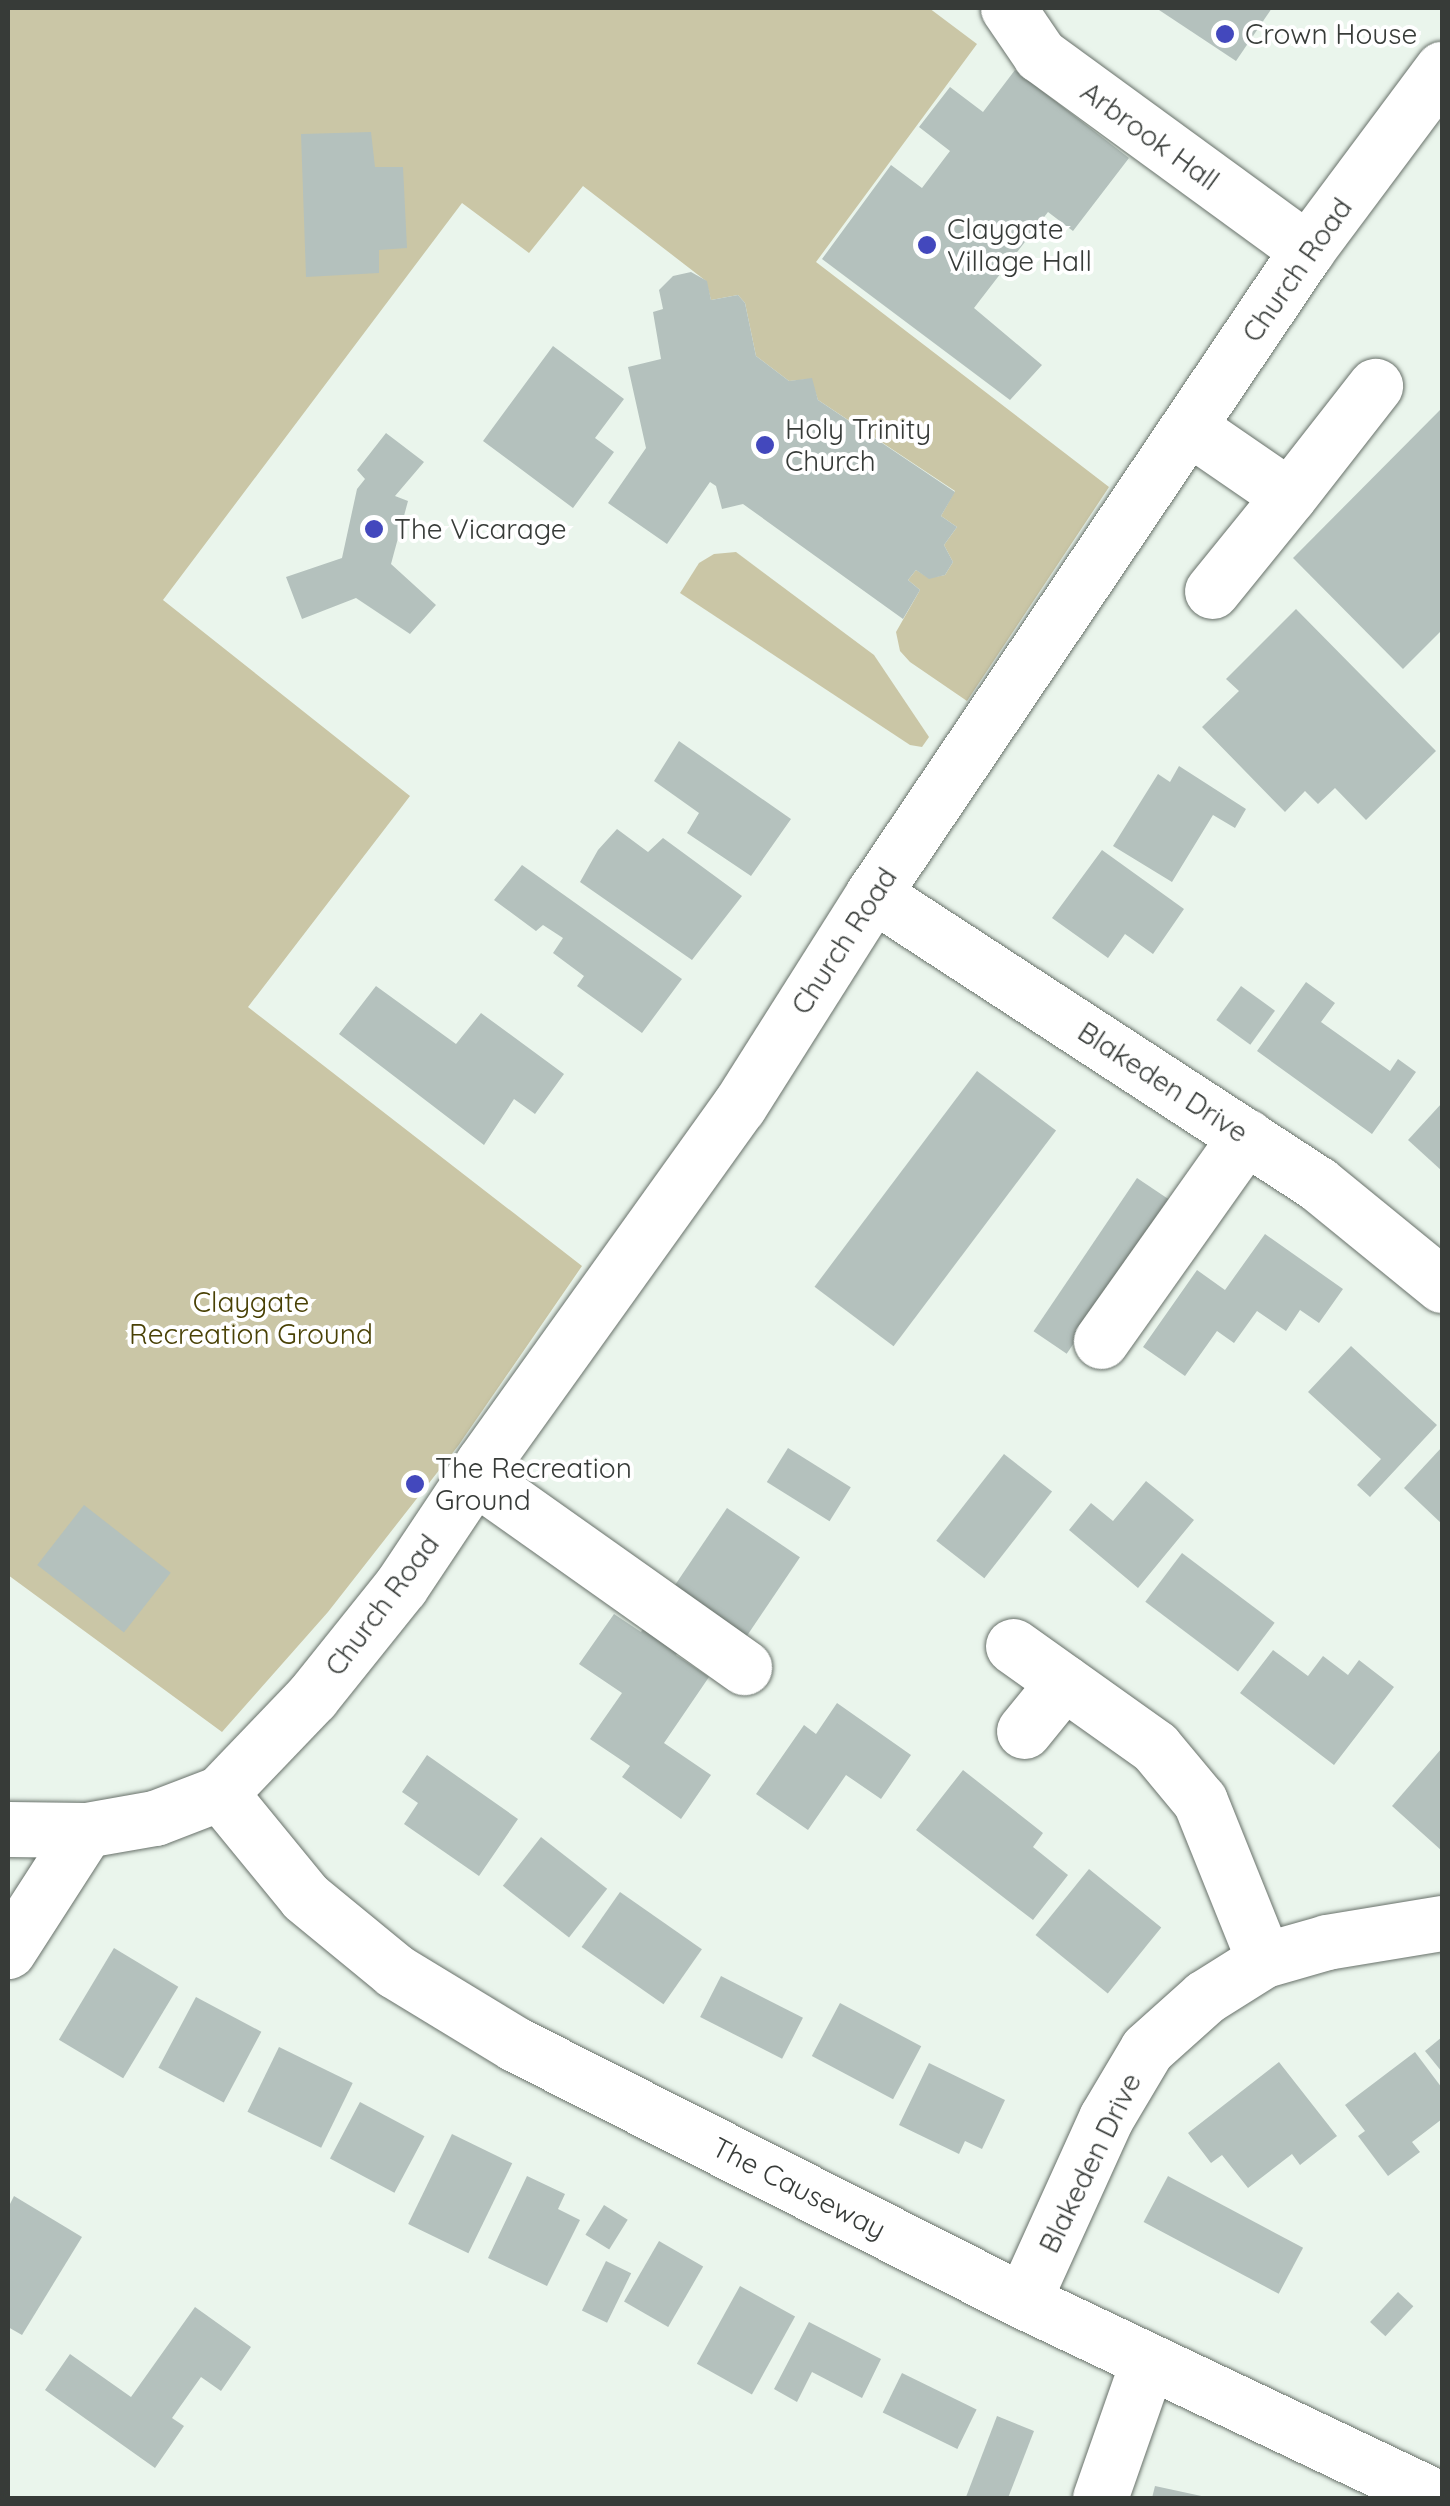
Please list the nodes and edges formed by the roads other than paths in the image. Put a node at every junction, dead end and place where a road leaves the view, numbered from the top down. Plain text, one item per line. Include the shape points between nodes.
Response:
1 (1008, 8) edge
2 (1442, 69) edge
3 (1307, 250) junction
4 (1374, 386) dead end
5 (1190, 428) junction
6 (1289, 496) junction
7 (1212, 591) dead end
8 (873, 894) junction
9 (1246, 1136) junction
10 (1442, 1284) edge
11 (1102, 1340) dead end
12 (474, 1476) junction
13 (1013, 1646) dead end
14 (744, 1667) dead end
15 (1064, 1682) junction
16 (1024, 1731) dead end
17 (220, 1793) junction
18 (8, 1829) edge
19 (86, 1830) junction
20 (1442, 1922) edge
21 (8, 1951) edge
22 (1264, 1960) junction
23 (1023, 2302) junction
24 (1148, 2362) junction
25 (1100, 2498) edge
26 (1437, 2498) edge

1 - 3 street, Arbrook Hall via 1040,54
2 - 3 street, Church Road
3 - 5 street, Church Road
4 - 6 street
5 - 6 street
5 - 8 street, Church Road
6 - 7 street
8 - 9 street, Blakeden Drive
8 - 12 street, Church Road via 739,1106
9 - 10 street, Blakeden Drive via 1318,1184
9 - 11 street
12 - 14 street
12 - 17 street, Church Road via 357,1642
13 - 15 street
15 - 16 street
15 - 22 street via 1155,1747 1200,1801
17 - 19 street via 154,1818
17 - 23 street, The Causeway via 305,1896 396,1971 515,2044
18 - 19 street
19 - 21 street
20 - 22 street, Blakeden Drive
22 - 23 street, Blakeden Drive via 1205,1996 1148,2050 1106,2118
23 - 24 street, The Causeway
24 - 25 street
24 - 26 street, The Causeway

